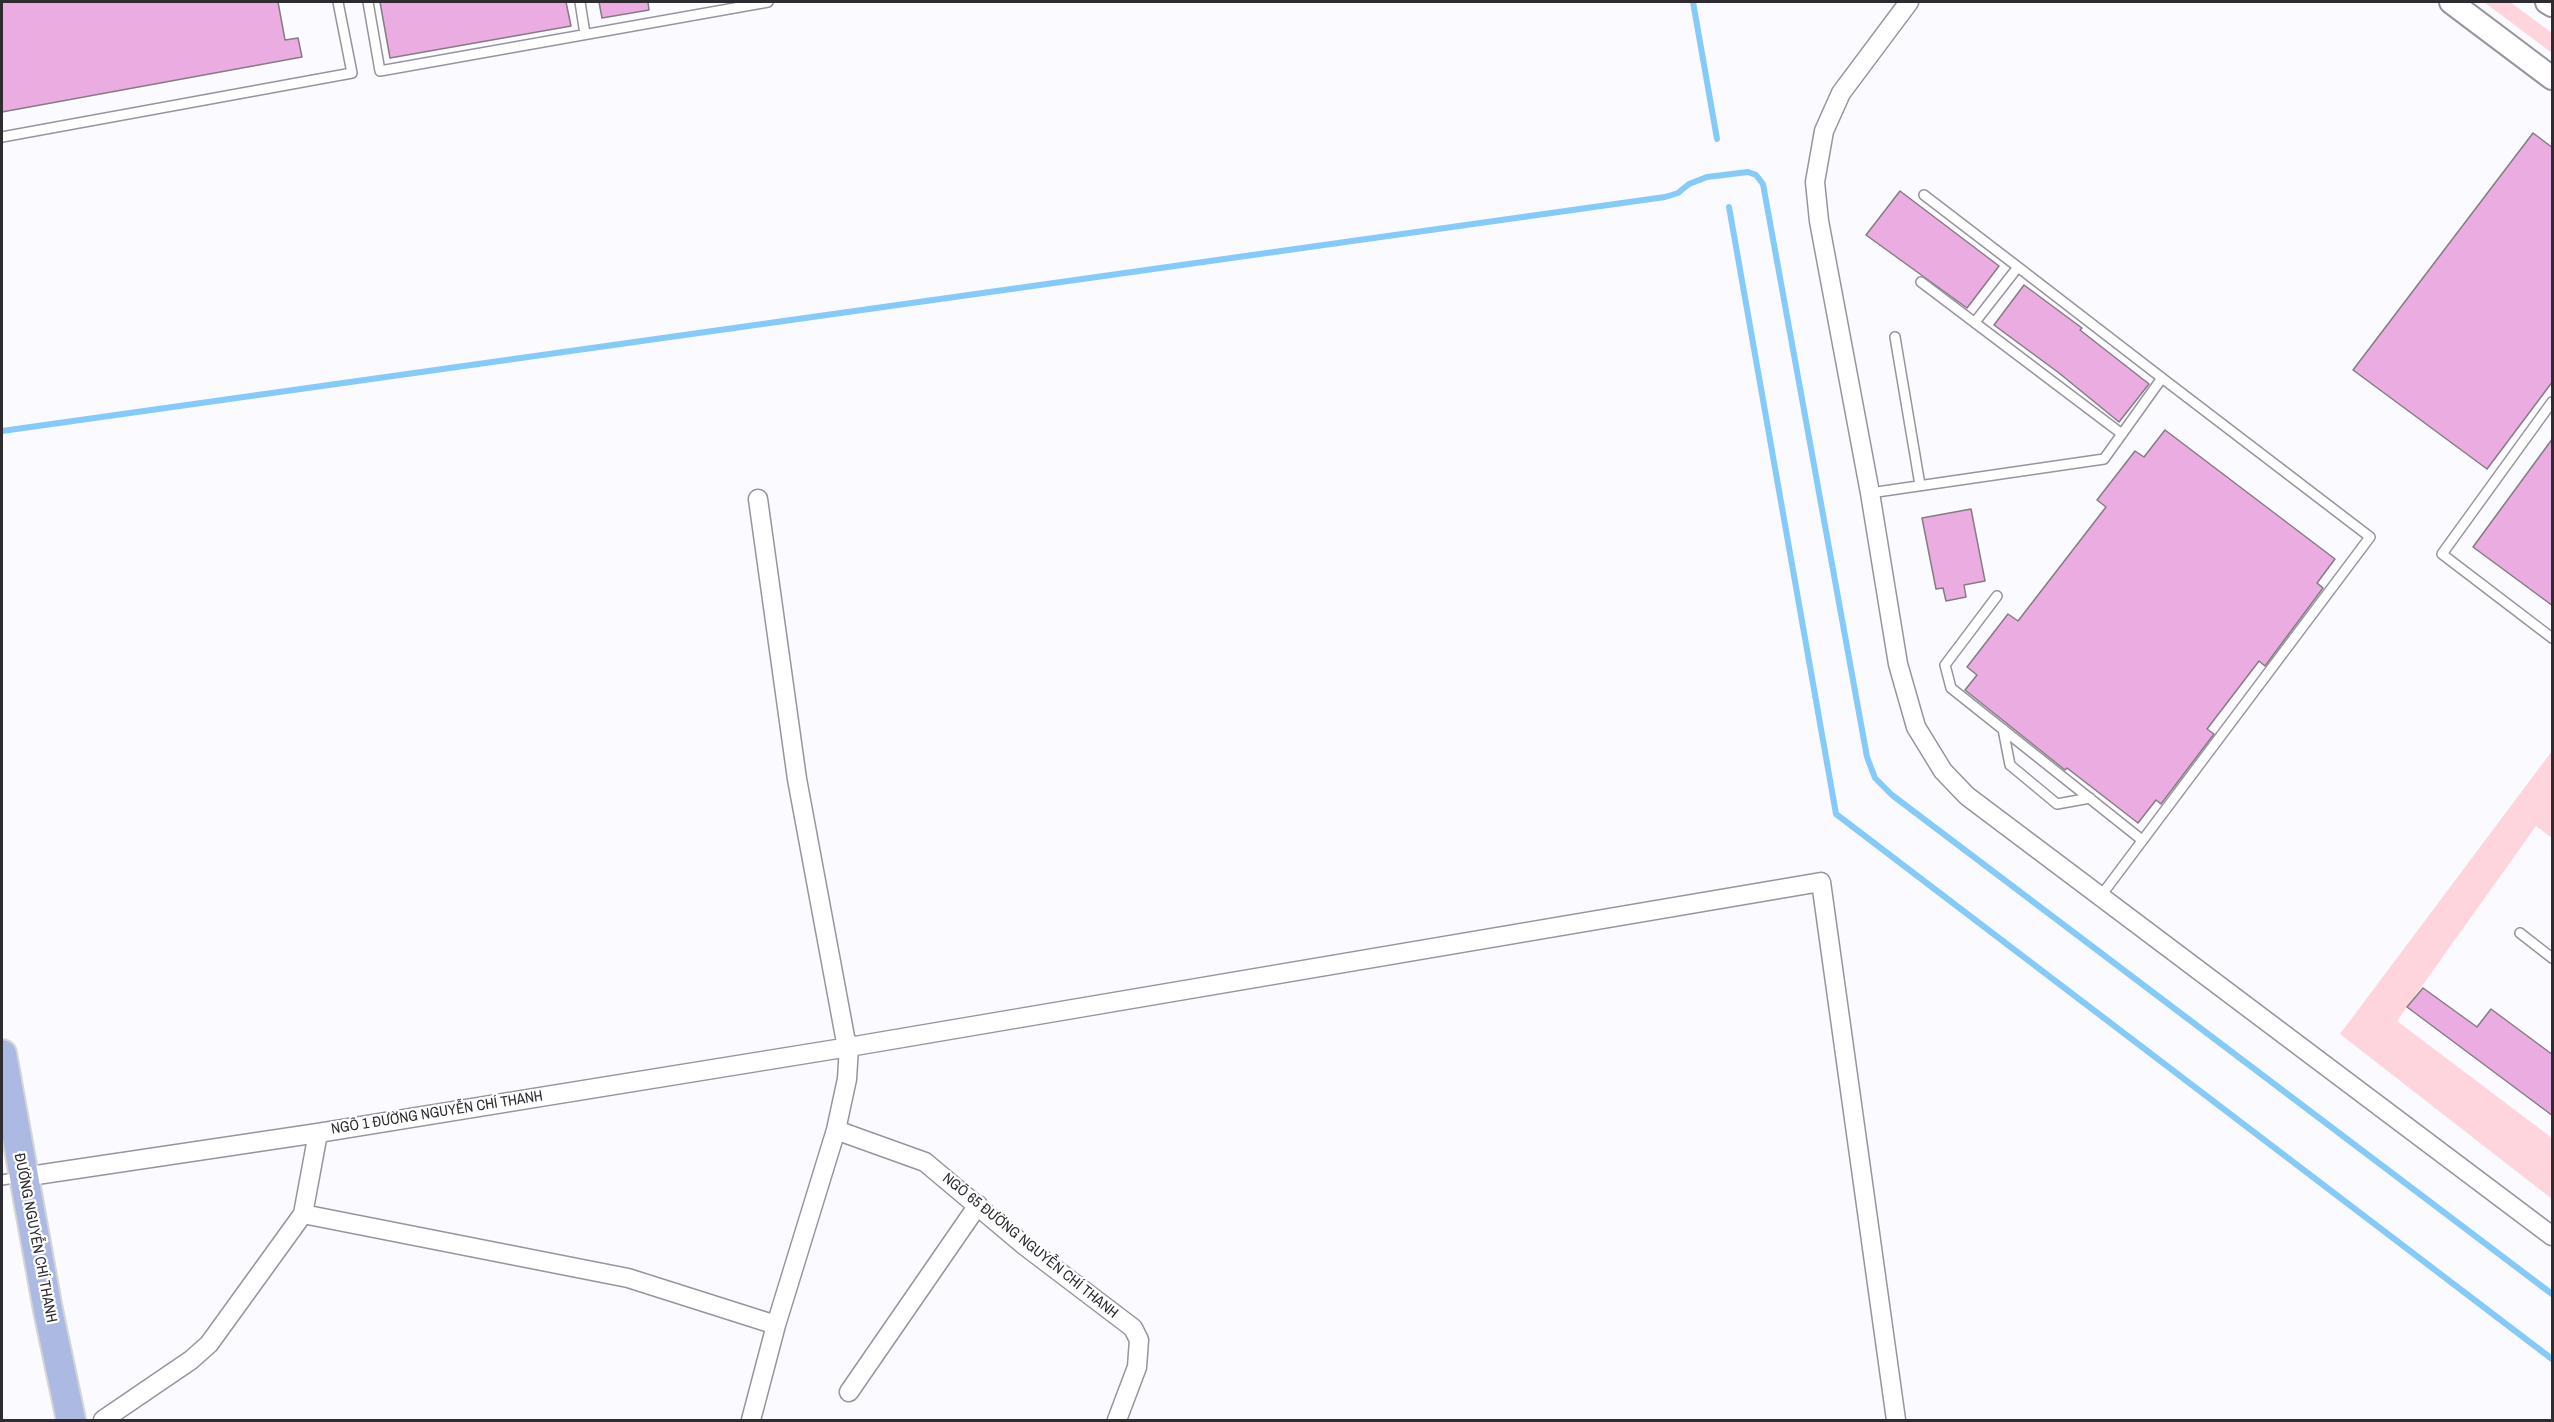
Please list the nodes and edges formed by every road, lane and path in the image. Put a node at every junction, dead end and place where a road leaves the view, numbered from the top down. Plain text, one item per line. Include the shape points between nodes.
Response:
1 (338, 2) edge
2 (368, 2) edge
3 (580, 2) edge
4 (768, 2) edge
5 (1909, 2) edge
6 (2451, 2) edge
7 (2547, 2) edge
8 (2553, 5) edge
9 (585, 34) junction
10 (2553, 78) edge
11 (2, 138) edge
12 (1924, 195) dead end
13 (2018, 267) junction
14 (1921, 282) dead end
15 (1975, 322) junction
16 (1895, 337) dead end
17 (2162, 378) junction
18 (2553, 402) edge
19 (2122, 434) junction
20 (1920, 485) junction
21 (1870, 493) junction
22 (758, 499) dead end
23 (1997, 596) dead end
24 (2553, 638) edge
25 (2003, 729) junction
26 (2090, 798) junction
27 (2142, 840) junction
28 (2100, 897) junction
29 (2520, 933) dead end
30 (2553, 958) edge
31 (846, 1034) junction
32 (2, 1054) edge
33 (836, 1130) junction
34 (318, 1133) junction
35 (12, 1179) edge
36 (978, 1205) junction
37 (303, 1214) junction
38 (2553, 1236) edge
39 (776, 1325) junction
40 (849, 1392) dead end
41 (71, 1420) edge
42 (103, 1420) edge
43 (751, 1420) edge
44 (1117, 1420) edge
45 (1896, 1420) edge

1 - 11 lane via 352,73
2 - 9 lane via 380,71
3 - 9 lane
4 - 9 lane
5 - 21 street via 1841,93 1824,131 1815,182
6 - 10 street
7 - 8 street
12 - 13 lane
13 - 15 lane
13 - 17 lane
14 - 15 lane
15 - 19 lane
16 - 20 lane
17 - 19 lane
17 - 27 lane via 2370,537
18 - 24 lane via 2442,554
19 - 20 lane via 2104,459
20 - 21 lane
21 - 28 street via 1898,664 1916,727 1952,783
22 - 31 street via 797,779
23 - 25 lane via 1945,665 1951,688
25 - 26 lane
25 - 26 lane via 2010,765 2057,804
26 - 27 lane
27 - 28 lane
28 - 38 street
29 - 30 lane
31 - 33 street via 847,1079
31 - 34 street, NGÕ 1 ĐƯỜNG NGUYỄN CHÍ THANH
31 - 45 street, NGÕ 1 ĐƯỜNG NGUYỄN CHÍ THANH via 1821,882
32 - 35 main road, ĐƯỜNG NGUYỄN CHÍ THANH
33 - 36 street, NGÕ 65 ĐƯỜNG NGUYỄN CHÍ THANH via 925,1162
33 - 39 street
34 - 35 street, NGÕ 1 ĐƯỜNG NGUYỄN CHÍ THANH
34 - 37 street
35 - 41 main road, ĐƯỜNG NGUYỄN CHÍ THANH
36 - 40 street
36 - 44 street, NGÕ 65 ĐƯỜNG NGUYỄN CHÍ THANH via 1133,1328 1138,1340 1137,1367
37 - 39 street via 628,1278
37 - 42 street via 209,1344
39 - 43 street

